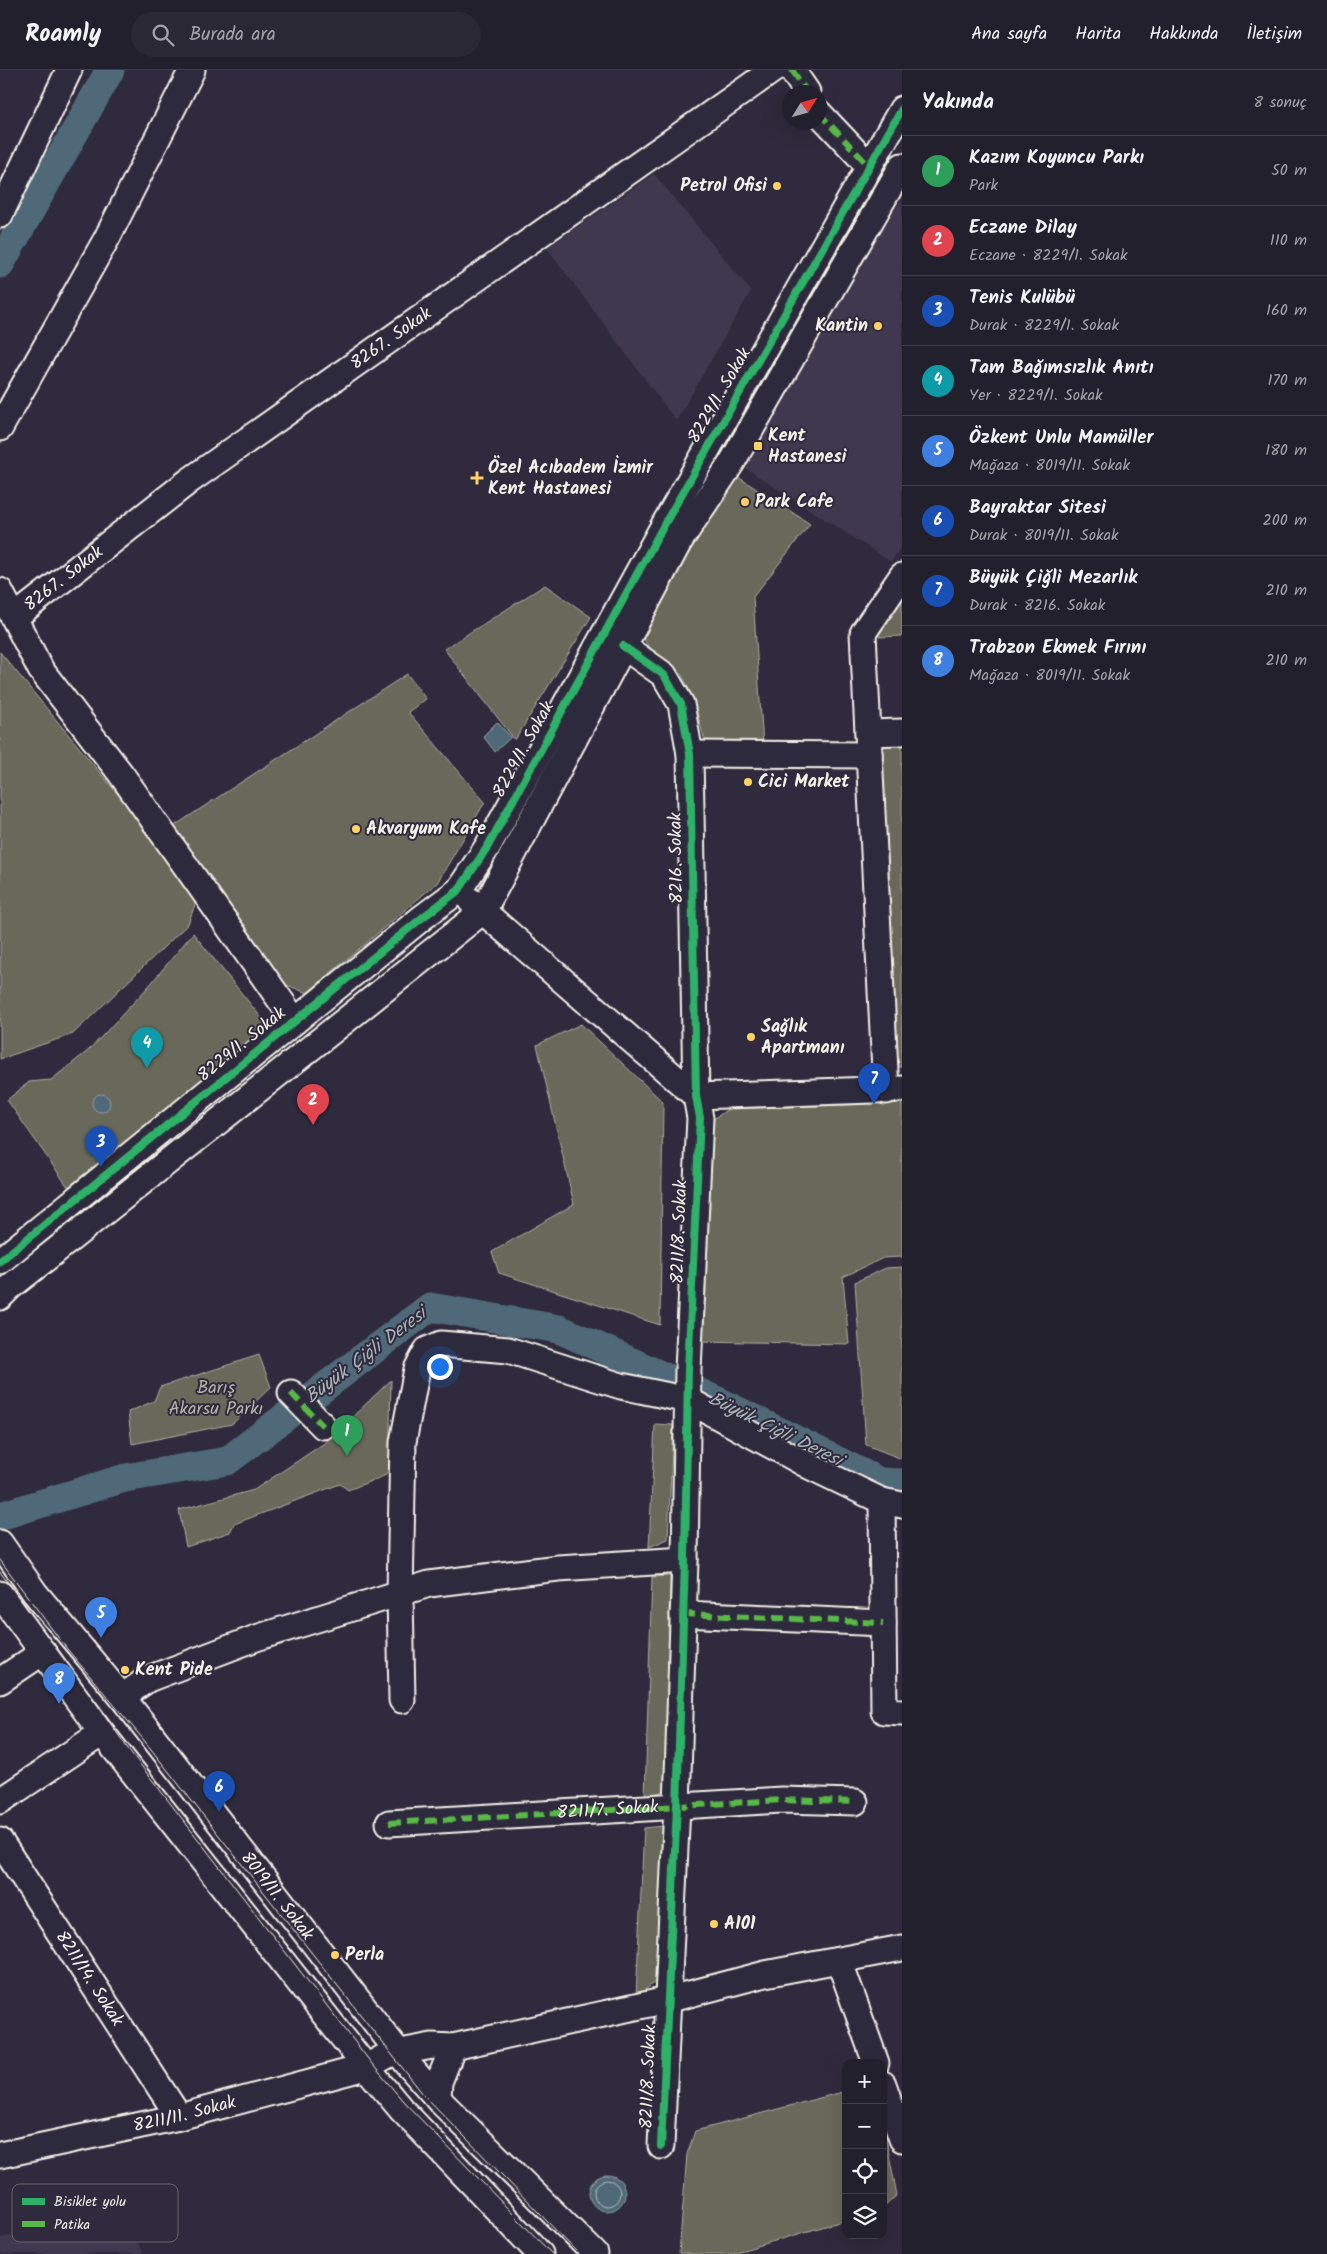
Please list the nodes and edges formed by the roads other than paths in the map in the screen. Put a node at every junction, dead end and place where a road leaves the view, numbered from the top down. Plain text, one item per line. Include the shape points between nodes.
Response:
1 (69, 70) edge
2 (192, 70) edge
3 (773, 70) edge
4 (792, 70) edge
5 (802, 85) edge
6 (902, 109) edge
7 (827, 120) edge
8 (869, 166) junction
9 (902, 166) edge
10 (0, 215) edge
11 (0, 428) edge
12 (902, 576) edge
13 (0, 591) edge
14 (14, 616) junction
15 (623, 646) junction
16 (902, 732) edge
17 (868, 744) junction
18 (690, 754) junction
19 (459, 890) junction
20 (483, 911) junction
21 (295, 1021) junction
22 (894, 1090) edge
23 (696, 1096) junction
24 (0, 1261) edge
25 (0, 1297) edge
26 (291, 1393) dead end
27 (688, 1400) junction
28 (323, 1426) dead end
29 (892, 1504) edge
30 (0, 1543) edge
31 (685, 1560) junction
32 (400, 1593) junction
33 (0, 1594) edge
34 (683, 1614) junction
35 (883, 1622) junction
36 (44, 1652) junction
37 (0, 1681) edge
38 (122, 1697) junction
39 (402, 1700) dead end
40 (902, 1712) edge
41 (102, 1733) junction
42 (0, 1801) edge
43 (855, 1802) dead end
44 (677, 1806) junction
45 (389, 1823) dead end
46 (0, 1840) edge
47 (902, 1948) edge
48 (839, 1960) junction
49 (666, 2004) junction
50 (338, 2032) junction
51 (453, 2047) junction
52 (875, 2059) edge
53 (405, 2060) junction
54 (366, 2067) junction
55 (330, 2076) junction
56 (887, 2096) edge
57 (438, 2099) junction
58 (178, 2117) junction
59 (902, 2139) edge
60 (661, 2146) dead end
61 (0, 2154) edge
62 (540, 2254) edge
63 (594, 2254) edge

1 - 10 street
2 - 11 street via 107,238
3 - 14 street, 8267. Sokak via 189,481
4 - 5 street
6 - 8 street, 8229/1. Sokak
7 - 8 street
8 - 19 street, 8229/1. Sokak via 664,525 488,846
9 - 15 street via 731,464 679,542
12 - 17 street via 863,633
13 - 14 street
14 - 21 street via 41,670 121,774
15 - 18 street, 8216. Sokak via 664,675 681,704
15 - 20 street
16 - 17 street
17 - 18 street
17 - 22 street
18 - 23 street, 8216. Sokak
19 - 20 street
19 - 21 street, 8229/1. Sokak
20 - 23 street
20 - 25 street
21 - 24 street, 8229/1. Sokak
22 - 23 street
23 - 27 street, 8211/8. Sokak via 700,1118
26 - 28 street
27 - 29 street via 811,1467
27 - 31 street, 8211/8. Sokak
27 - 32 street via 621,1386 508,1350 442,1344 427,1350 417,1368 403,1442
29 - 35 street
30 - 38 street, 8019/11. Sokak via 35,1593
31 - 32 street via 558,1568 429,1584
31 - 34 street, 8211/8. Sokak
32 - 38 street via 256,1638 148,1679
32 - 39 street
33 - 36 street, 8019/11. Sokak
34 - 35 street
34 - 44 street, 8211/8. Sokak
35 - 40 street via 884,1710
36 - 37 street
36 - 41 street, 8019/11. Sokak
38 - 53 street, 8019/11. Sokak
41 - 42 street
41 - 50 street, 8019/11. Sokak
43 - 44 street, 8211/7. Sokak via 782,1800
44 - 45 street, 8211/7. Sokak
44 - 49 street, 8211/8. Sokak
46 - 58 street, 8211/14. Sokak
47 - 48 street, 8211/11. Sokak
48 - 49 street, 8211/11. Sokak via 766,1974
48 - 52 street
49 - 51 street, 8211/11. Sokak
49 - 60 street, 8211/8. Sokak
50 - 54 street, 8019/11. Sokak
50 - 55 street
51 - 53 street, 8211/11. Sokak via 432,2046
51 - 57 street via 439,2082
53 - 54 street, 8211/11. Sokak
53 - 57 street, 8019/11. Sokak
54 - 55 street, 8211/11. Sokak
54 - 62 street, 8019/11. Sokak via 401,2109
55 - 58 street, 8211/11. Sokak
56 - 59 street
57 - 63 street, 8019/11. Sokak
58 - 61 street, 8211/11. Sokak

